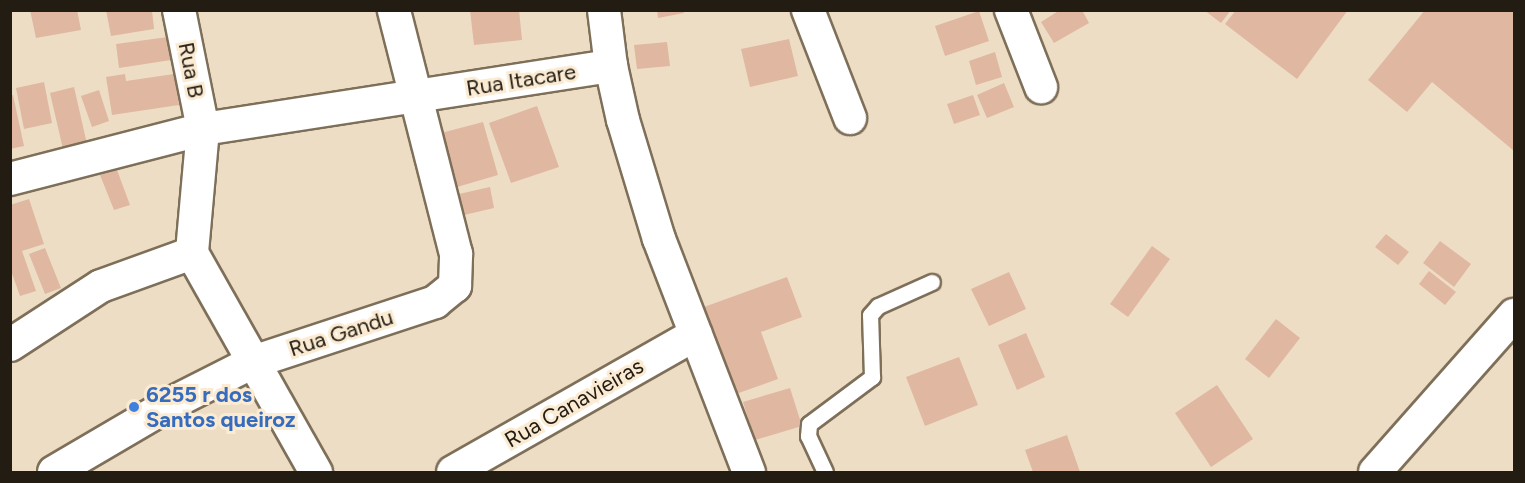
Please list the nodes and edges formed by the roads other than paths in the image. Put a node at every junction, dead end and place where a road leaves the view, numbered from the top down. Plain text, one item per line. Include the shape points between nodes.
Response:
1 (180, 10) edge
2 (394, 10) edge
3 (604, 10) edge
4 (808, 10) edge
5 (1011, 10) edge
6 (610, 66) junction
7 (1041, 87) dead end
8 (413, 96) junction
9 (850, 118) dead end
10 (203, 129) junction
11 (10, 179) edge
12 (192, 253) junction
13 (932, 282) dead end
14 (1515, 315) edge
15 (696, 334) junction
16 (10, 345) edge
17 (253, 362) junction
18 (54, 472) edge
19 (316, 472) edge
20 (453, 472) edge
21 (749, 472) edge
22 (825, 472) edge
23 (1375, 472) edge

1 - 10 street, Rua B
2 - 8 street
3 - 6 street
4 - 9 street
5 - 7 street
6 - 8 street, Rua Itacare
6 - 15 street via 659,239
8 - 10 street, Rua Itacare
8 - 17 street, Rua Gandu via 456,254 455,286 435,302
10 - 11 street, Rua Itacare
10 - 12 street, Rua B
12 - 16 street via 101,286
12 - 17 street
13 - 22 lane via 878,306 870,315 872,377 809,424 808,436
14 - 23 street
15 - 20 street, Rua Canavieiras
15 - 21 street
17 - 18 street, Rua Gandu via 170,404
17 - 19 street

